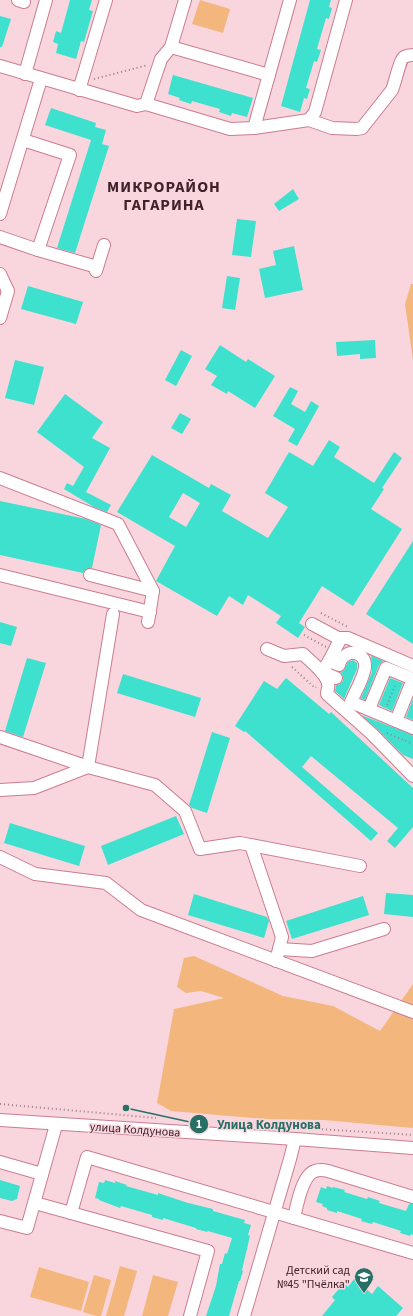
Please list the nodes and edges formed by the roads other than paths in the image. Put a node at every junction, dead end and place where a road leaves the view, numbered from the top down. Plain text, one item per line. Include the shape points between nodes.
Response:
1 (46, 0) edge
2 (106, 0) edge
3 (185, 0) edge
4 (290, 0) edge
5 (346, 0) edge
6 (171, 47) junction
7 (413, 55) edge
8 (0, 66) edge
9 (25, 74) junction
10 (269, 75) junction
11 (41, 79) junction
12 (79, 90) junction
13 (146, 104) junction
14 (310, 120) junction
15 (254, 128) junction
16 (23, 140) junction
17 (0, 214) edge
18 (0, 238) edge
19 (104, 245) dead end
20 (38, 250) junction
21 (0, 274) edge
22 (0, 318) edge
23 (0, 478) edge
24 (0, 575) edge
25 (90, 575) dead end
26 (153, 590) junction
27 (113, 614) dead end
28 (312, 624) dead end
29 (344, 633) junction
30 (267, 649) dead end
31 (330, 655) junction
32 (413, 666) edge
33 (321, 677) junction
34 (336, 678) dead end
35 (413, 679) edge
36 (369, 709) junction
37 (396, 720) junction
38 (413, 728) edge
39 (0, 737) edge
40 (88, 767) junction
41 (413, 776) edge
42 (0, 790) edge
43 (251, 845) junction
44 (0, 857) edge
45 (360, 866) dead end
46 (384, 929) dead end
47 (277, 955) junction
48 (413, 1012) edge
49 (0, 1120) edge
50 (56, 1125) junction
51 (295, 1139) junction
52 (413, 1148) edge
53 (0, 1162) edge
54 (42, 1174) junction
55 (413, 1197) edge
56 (35, 1202) junction
57 (275, 1212) junction
58 (71, 1213) junction
59 (294, 1218) junction
60 (0, 1221) edge
61 (413, 1254) edge
62 (190, 1316) edge
63 (244, 1316) edge

1 - 9 street
2 - 12 street
3 - 6 street
4 - 10 street
5 - 14 street via 315,112
6 - 10 street
6 - 13 street via 161,59
7 - 14 street via 401,60 392,90 362,128 332,128
8 - 9 street
9 - 11 street
10 - 15 street
11 - 12 street
11 - 16 street
12 - 13 street via 137,106
13 - 15 street via 230,129
14 - 15 street
16 - 17 street
16 - 20 street via 70,155
18 - 20 street
19 - 20 street via 97,269
21 - 22 street via 8,291
23 - 26 street via 118,524
24 - 26 street via 149,617
25 - 26 street
27 - 40 street
28 - 29 street via 338,638
29 - 31 street
29 - 32 street via 348,638
30 - 33 street via 284,656 303,654
31 - 33 street
31 - 36 street via 339,665 343,657 353,653 364,659 364,671 351,702
33 - 34 street
33 - 41 street via 328,683 327,694 371,733
35 - 36 street via 386,668
35 - 37 street
36 - 37 street
37 - 38 street
39 - 40 street
40 - 42 street via 34,788
40 - 43 street via 156,785 185,811 200,849 240,843
43 - 45 street
43 - 47 street via 282,937
44 - 47 street via 35,874 106,883 141,910
46 - 47 street via 312,951
47 - 48 street
49 - 50 street, улица Колдунова
50 - 51 street, улица Колдунова
50 - 54 street
51 - 52 street, улица Колдунова
51 - 57 street
53 - 54 street
54 - 56 street
55 - 59 street via 319,1170 307,1176
56 - 58 street
56 - 60 street via 27,1228
57 - 58 street via 88,1157
57 - 59 street
57 - 63 street
58 - 62 street via 208,1251
59 - 61 street

